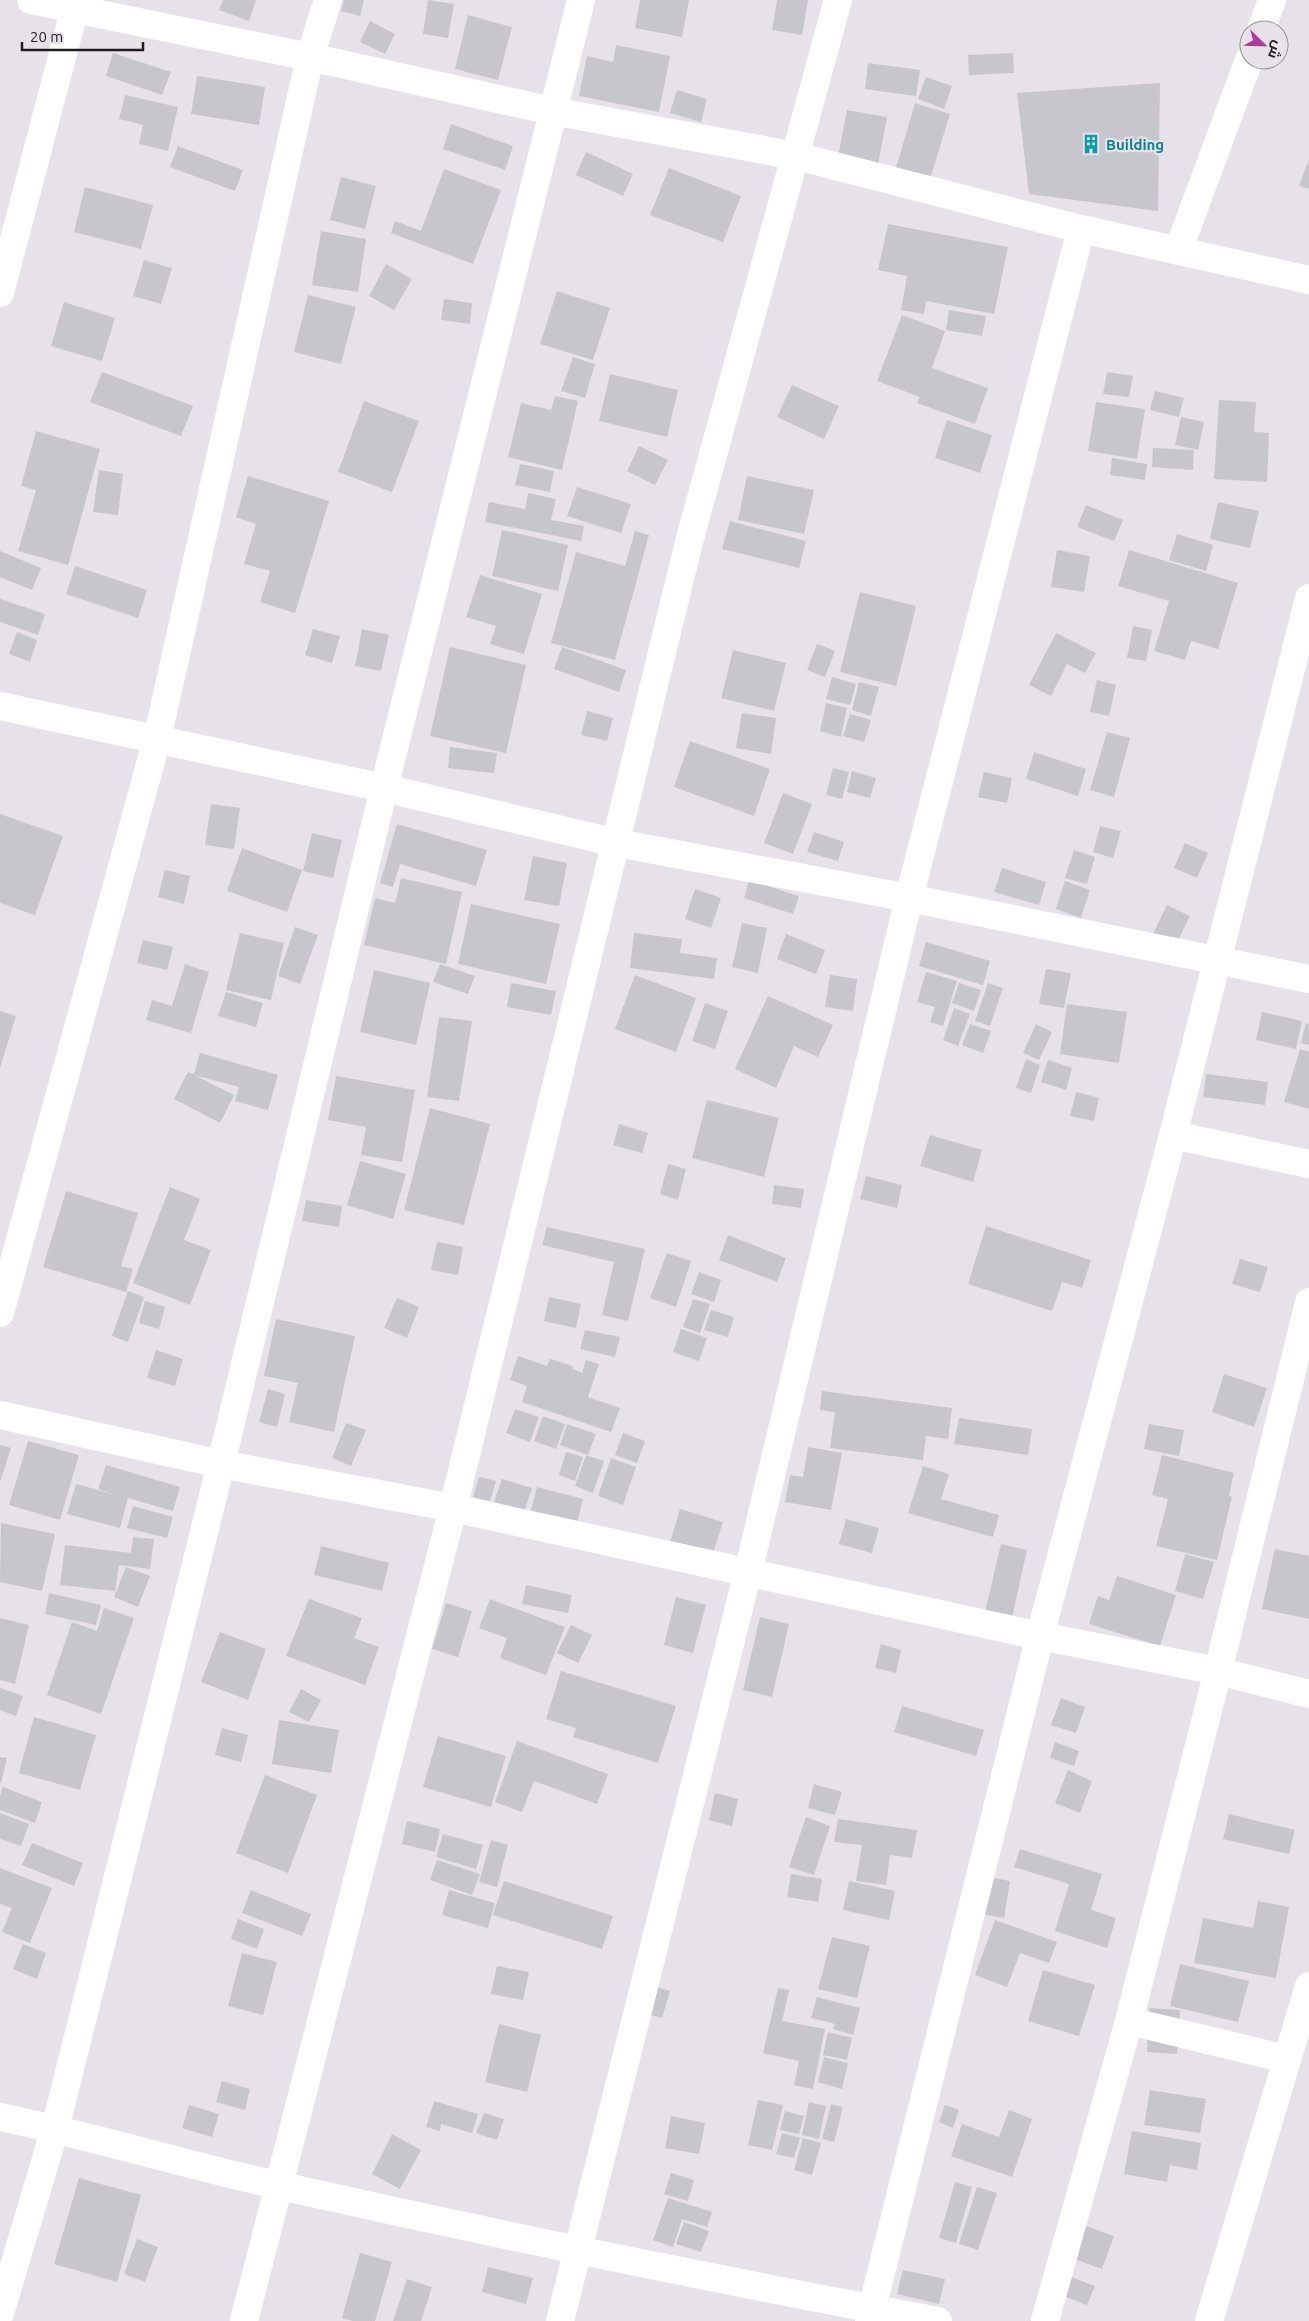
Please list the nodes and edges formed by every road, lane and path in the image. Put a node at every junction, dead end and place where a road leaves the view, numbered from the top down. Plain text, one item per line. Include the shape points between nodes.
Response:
1 (30, 0) edge
2 (328, 0) edge
3 (581, 0) edge
4 (838, 0) edge
5 (1272, 0) edge
6 (76, 5) edge
7 (1265, 20) edge
8 (310, 57) junction
9 (1246, 70) edge
10 (552, 111) junction
11 (796, 156) junction
12 (1081, 229) junction
13 (1178, 251) junction
14 (1309, 280) edge
15 (0, 293) edge
16 (1309, 598) edge
17 (0, 706) edge
18 (157, 739) junction
19 (384, 788) junction
20 (617, 843) junction
21 (909, 898) junction
22 (1217, 961) junction
23 (1309, 979) edge
24 (1173, 1135) junction
25 (1309, 1164) edge
26 (1309, 1302) edge
27 (0, 1312) edge
28 (0, 1416) edge
29 (221, 1464) junction
30 (453, 1508) junction
31 (748, 1572) junction
32 (1040, 1636) junction
33 (1218, 1671) junction
34 (1309, 1694) edge
35 (1309, 1986) edge
36 (1129, 2021) junction
37 (1286, 2059) junction
38 (0, 2118) edge
39 (55, 2129) junction
40 (280, 2186) junction
41 (578, 2249) junction
42 (0, 2312) edge
43 (871, 2315) edge
44 (244, 2321) edge
45 (560, 2321) edge
46 (938, 2321) edge
47 (1044, 2321) edge
48 (1209, 2321) edge

1 - 6 street
2 - 8 street
3 - 10 street
4 - 11 street
5 - 7 street
6 - 8 street
6 - 15 street
8 - 10 street
8 - 18 street
9 - 13 street
10 - 11 street
10 - 19 street
11 - 12 street
11 - 20 street via 689,542
12 - 13 street
12 - 21 street
13 - 14 street
16 - 22 street
17 - 18 street
18 - 19 street
18 - 27 street
19 - 20 street
19 - 29 street
20 - 21 street
20 - 30 street
21 - 22 street
21 - 31 street
22 - 23 street
22 - 24 street
24 - 25 street
24 - 32 street
26 - 33 street
28 - 29 street
29 - 30 street
29 - 39 street
30 - 31 street
30 - 40 street
31 - 32 street
31 - 41 street
32 - 33 street
32 - 43 street
33 - 34 street
33 - 36 street
35 - 37 street
36 - 37 street
36 - 47 street
37 - 48 street
38 - 39 street
39 - 40 street
39 - 42 street
40 - 41 street
40 - 44 street
41 - 43 street
41 - 45 street
43 - 46 street

